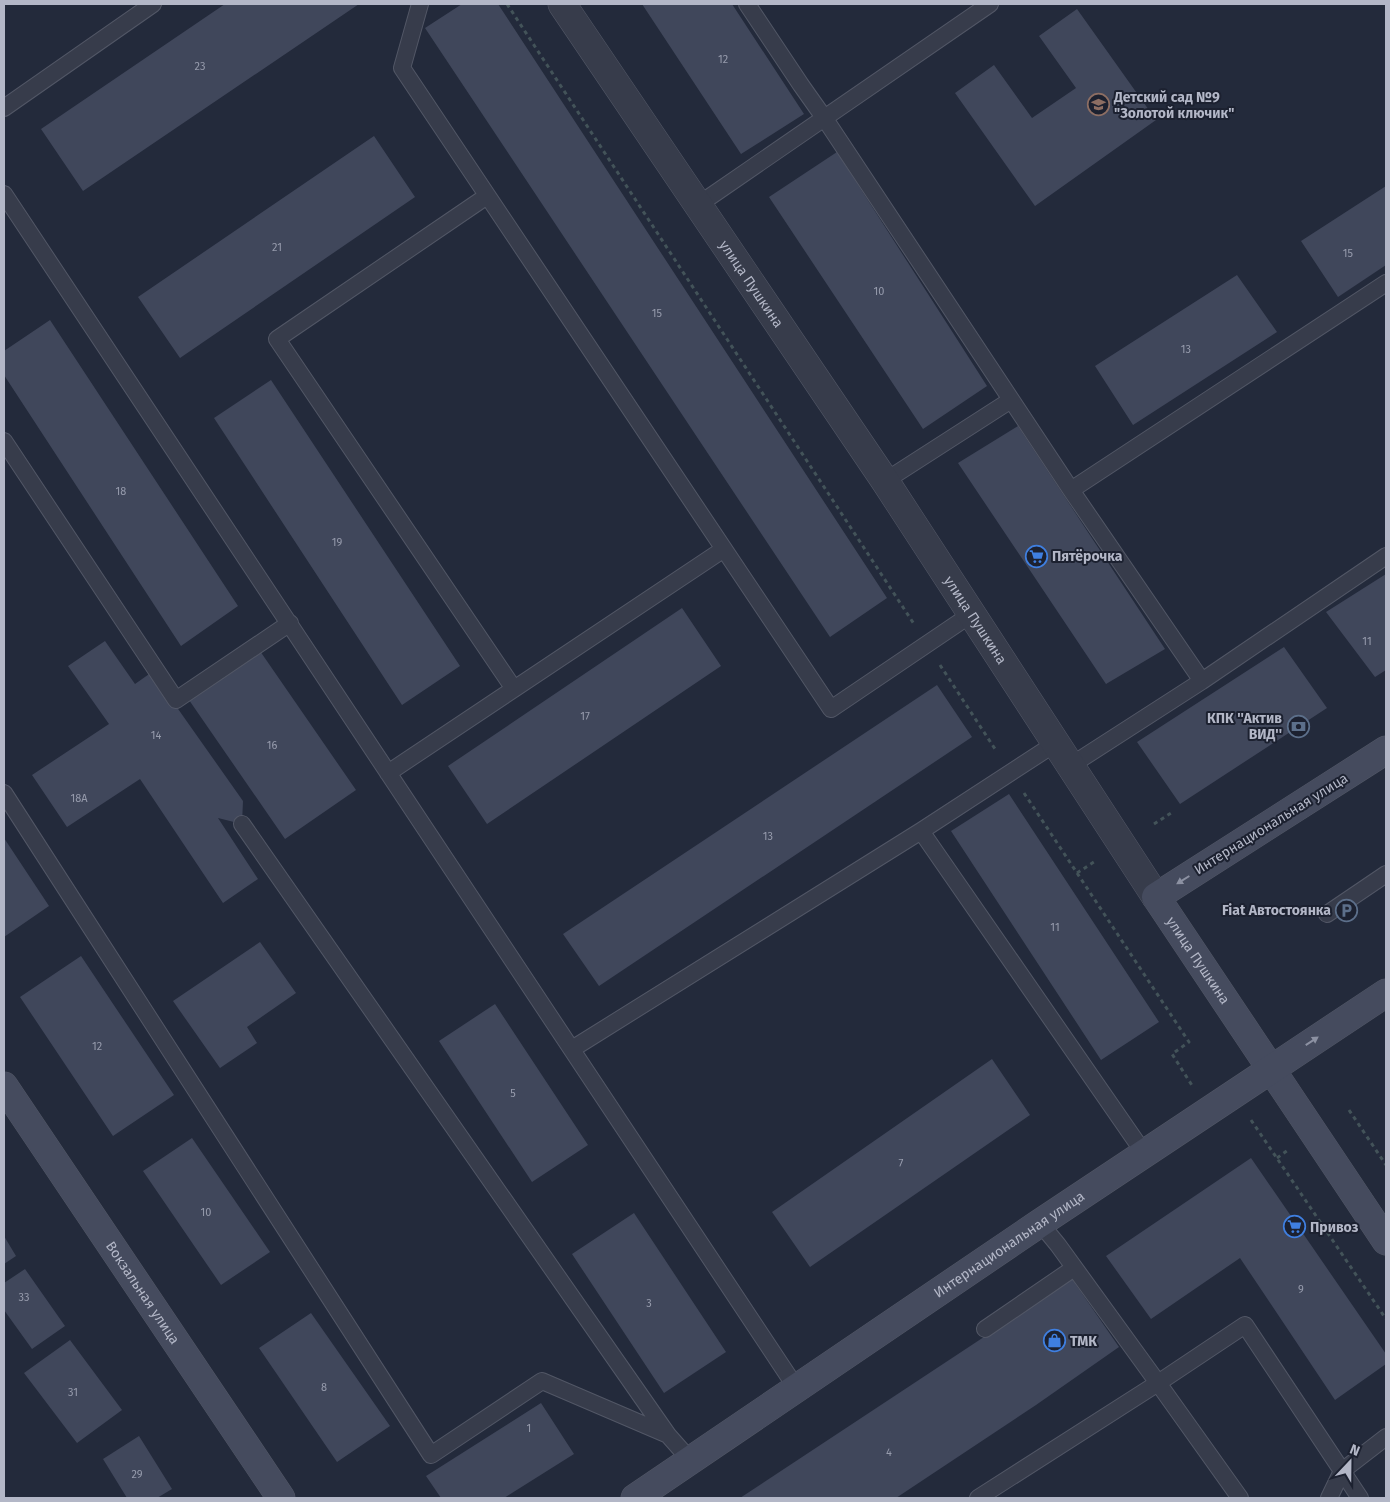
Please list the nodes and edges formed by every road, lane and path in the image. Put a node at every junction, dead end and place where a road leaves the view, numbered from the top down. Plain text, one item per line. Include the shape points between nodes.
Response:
1 (153, 4) edge
2 (420, 4) edge
3 (507, 4) edge
4 (562, 4) edge
5 (747, 4) edge
6 (990, 4) edge
7 (4, 108) edge
8 (825, 119) junction
9 (4, 194) edge
10 (487, 196) junction
11 (698, 205) junction
12 (1386, 283) edge
13 (1012, 400) junction
14 (4, 441) edge
15 (885, 480) junction
16 (1071, 490) junction
17 (724, 549) junction
18 (1386, 556) edge
19 (972, 613) junction
20 (290, 623) junction
21 (926, 644) junction
22 (1202, 681) junction
23 (514, 689) junction
24 (1386, 750) edge
25 (1063, 755) junction
26 (388, 773) junction
27 (1010, 773) junction
28 (4, 793) edge
29 (1171, 813) dead end
30 (242, 824) dead end
31 (1154, 824) dead end
32 (921, 831) junction
33 (1099, 858) dead end
34 (1077, 873) junction
35 (1386, 874) edge
36 (1156, 897) junction
37 (1327, 914) dead end
38 (1386, 993) edge
39 (572, 1050) junction
40 (1271, 1068) junction
41 (4, 1086) edge
42 (1196, 1092) dead end
43 (1349, 1110) dead end
44 (1248, 1115) dead end
45 (1144, 1153) junction
46 (1386, 1165) edge
47 (1040, 1223) junction
48 (1386, 1241) edge
49 (1074, 1268) junction
50 (1386, 1319) edge
51 (985, 1329) dead end
52 (1158, 1383) junction
53 (797, 1389) junction
54 (668, 1435) junction
55 (1386, 1437) edge
56 (691, 1461) junction
57 (1342, 1471) junction
58 (281, 1498) edge
59 (635, 1498) edge
60 (978, 1498) edge
61 (1240, 1498) edge
62 (1329, 1498) edge
63 (1360, 1498) edge

1 - 7 lane
2 - 10 lane via 402,68
3 - 21 path
4 - 11 street, улица Пушкина
5 - 8 lane
6 - 8 lane
8 - 11 lane
8 - 13 lane
9 - 20 lane
10 - 17 lane
10 - 23 lane via 277,339
11 - 15 street, улица Пушкина
12 - 16 lane
13 - 15 lane
13 - 16 lane
14 - 20 lane via 176,700
15 - 19 street, улица Пушкина
16 - 22 lane
17 - 21 lane via 831,709
17 - 23 lane
18 - 22 lane
19 - 21 lane
19 - 25 street, улица Пушкина
20 - 26 lane
21 - 27 path
22 - 25 lane
23 - 26 lane
24 -> 36 main road, Интернациональная улица
25 - 27 lane
25 - 36 street, улица Пушкина
26 - 39 lane
27 - 32 lane
27 - 34 path
28 - 54 lane via 431,1455 542,1381
29 - 31 path
30 - 54 lane
32 - 39 lane
32 - 45 lane
33 - 34 path
34 - 42 path via 1189,1042 1172,1054
35 - 37 lane
36 - 40 main road, улица Пушкина
40 -> 38 main road, Интернациональная улица
39 - 53 lane
40 - 45 main road, Интернациональная улица
40 - 48 main road, улица Пушкина
41 - 58 main road, Вокзальная улица
43 - 46 path
44 - 50 path
45 - 47 main road, Интернациональная улица
47 - 49 lane
47 - 53 main road, Интернациональная улица
49 - 51 lane
49 - 52 lane
52 - 57 lane via 1245,1325
52 - 60 lane
52 - 61 lane
53 - 56 main road, Интернациональная улица
54 - 56 lane
55 - 57 lane
56 - 59 main road, Интернациональная улица
57 - 62 lane
57 - 63 lane

